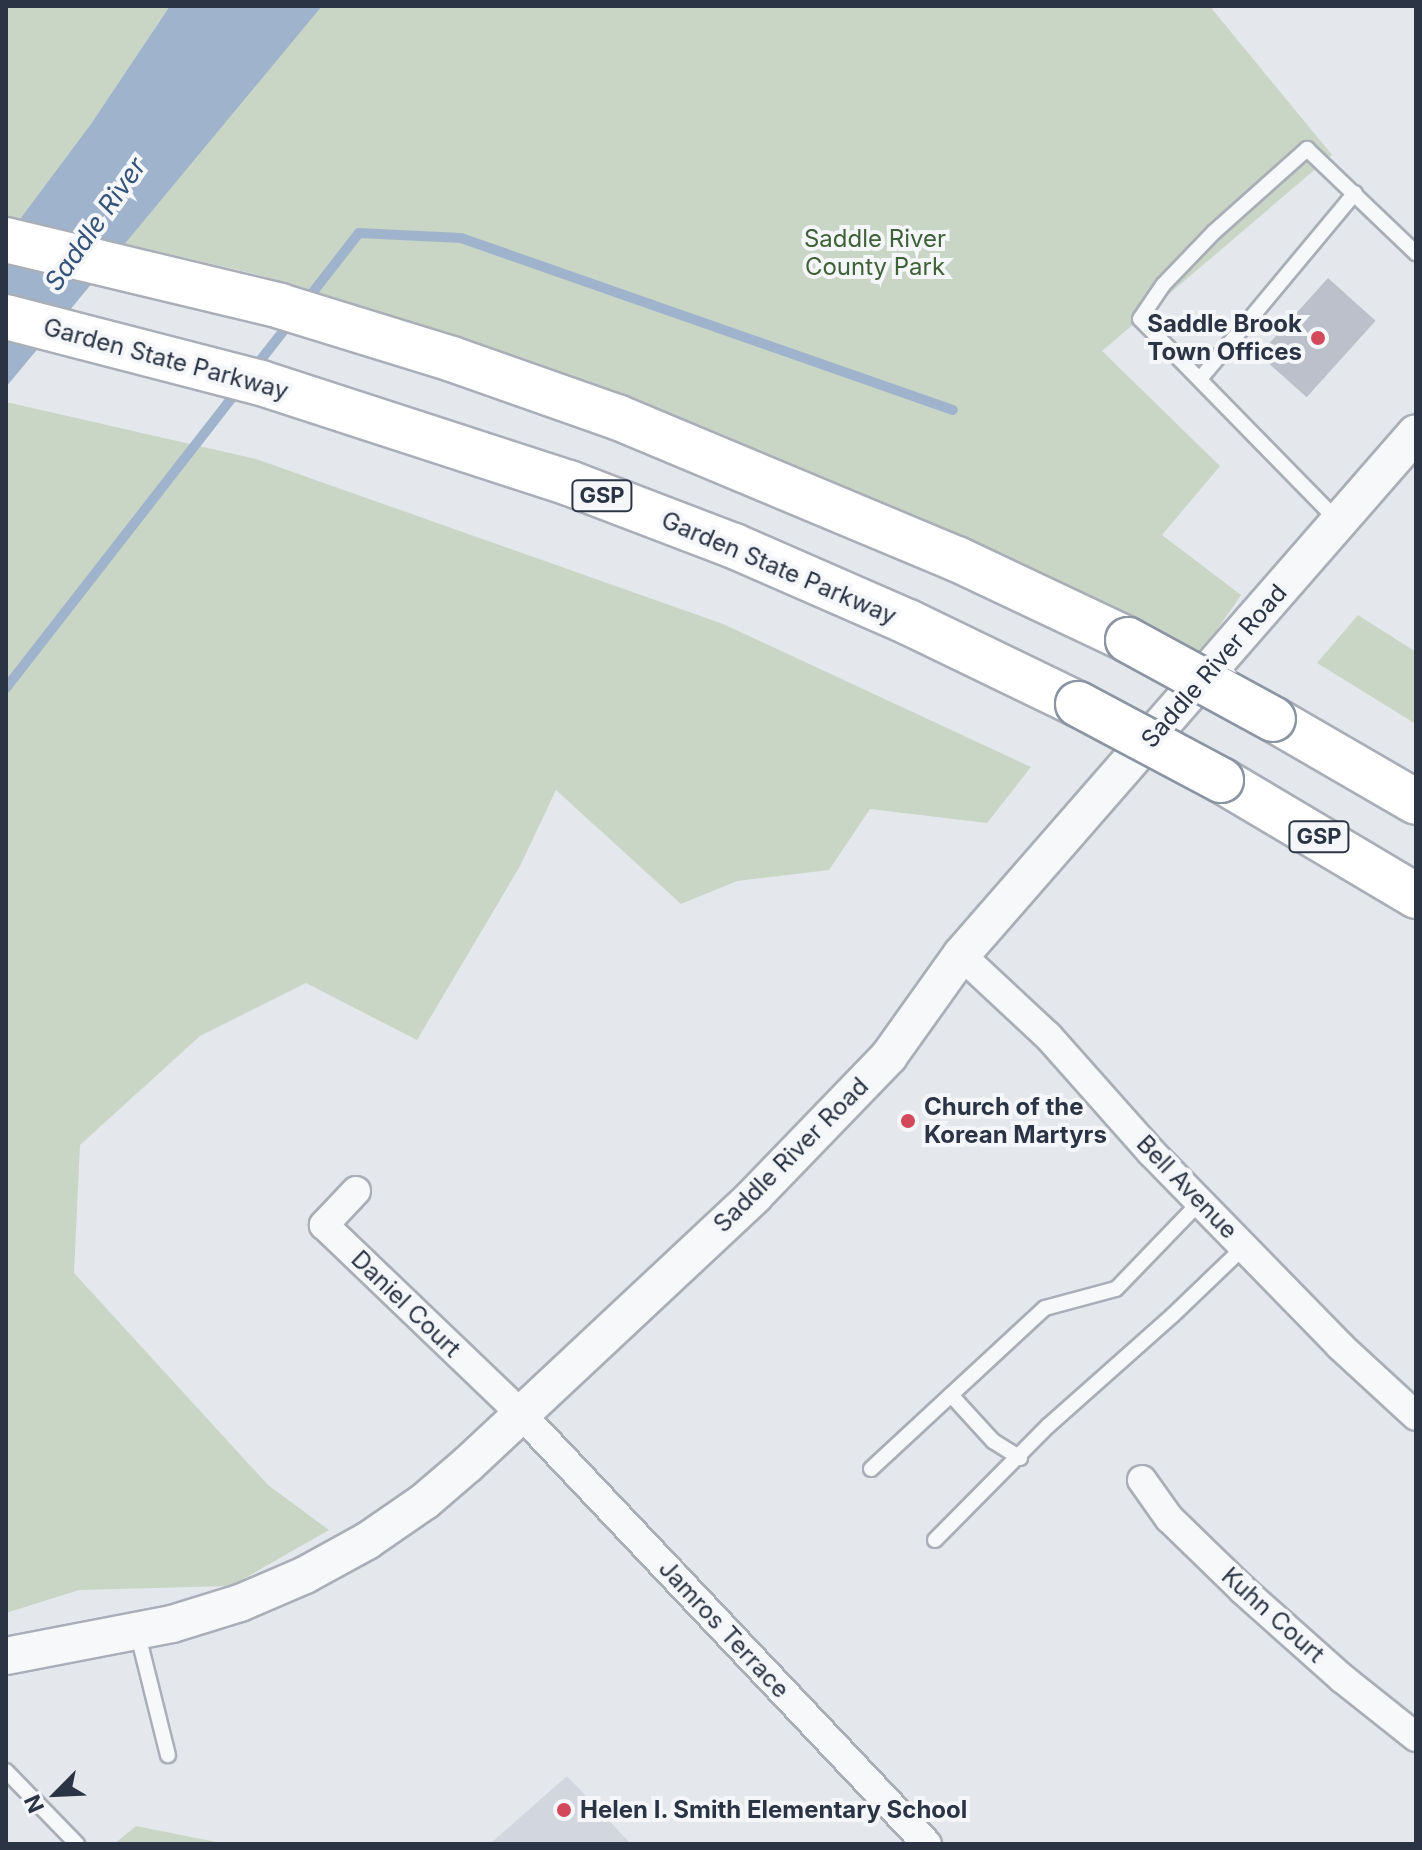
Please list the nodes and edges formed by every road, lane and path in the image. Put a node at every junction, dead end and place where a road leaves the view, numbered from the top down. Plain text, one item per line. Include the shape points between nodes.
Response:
1 (1355, 193) junction
2 (6, 240) edge
3 (1416, 253) edge
4 (6, 317) edge
5 (1200, 379) junction
6 (1416, 433) edge
7 (1339, 522) junction
8 (1416, 802) edge
9 (1416, 896) edge
10 (961, 955) junction
11 (356, 1191) dead end
12 (1200, 1202) junction
13 (1244, 1247) junction
14 (951, 1395) junction
15 (521, 1414) junction
16 (1416, 1416) edge
17 (1020, 1458) junction
18 (871, 1469) dead end
19 (1142, 1480) dead end
20 (935, 1540) dead end
21 (137, 1631) junction
22 (6, 1656) edge
23 (1416, 1737) edge
24 (168, 1755) dead end
25 (6, 1771) edge
26 (77, 1844) edge
27 (927, 1844) edge

1 - 3 lane
1 - 5 lane
1 - 5 lane via 1307,149 1163,285 1140,319
2 - 8 highway, bridge via 280,306 617,417 957,559 1128,640
4 - 9 highway, Garden State Parkway / GSP, bridge via 261,383 569,483 763,558 1078,704 1221,780
5 - 7 lane
6 - 7 street, Saddle River Road
7 - 10 street, Saddle River Road
10 - 12 street, Bell Avenue via 1048,1036
10 - 15 street, Saddle River Road via 889,1056 754,1196
11 - 15 street, Daniel Court via 324,1225
12 - 13 street, Bell Avenue
12 - 14 lane via 1116,1289 1045,1308
13 - 16 street, Bell Avenue
13 - 17 lane via 1048,1426
14 - 17 lane via 993,1441
14 - 18 lane
15 - 21 street, Saddle River Road via 425,1501 367,1541 240,1603
15 - 27 street, Jamros Terrace
17 - 20 lane
19 - 23 street, Kuhn Court via 1169,1518 1243,1590
21 - 22 street, Saddle River Road
21 - 24 lane
25 - 26 lane

